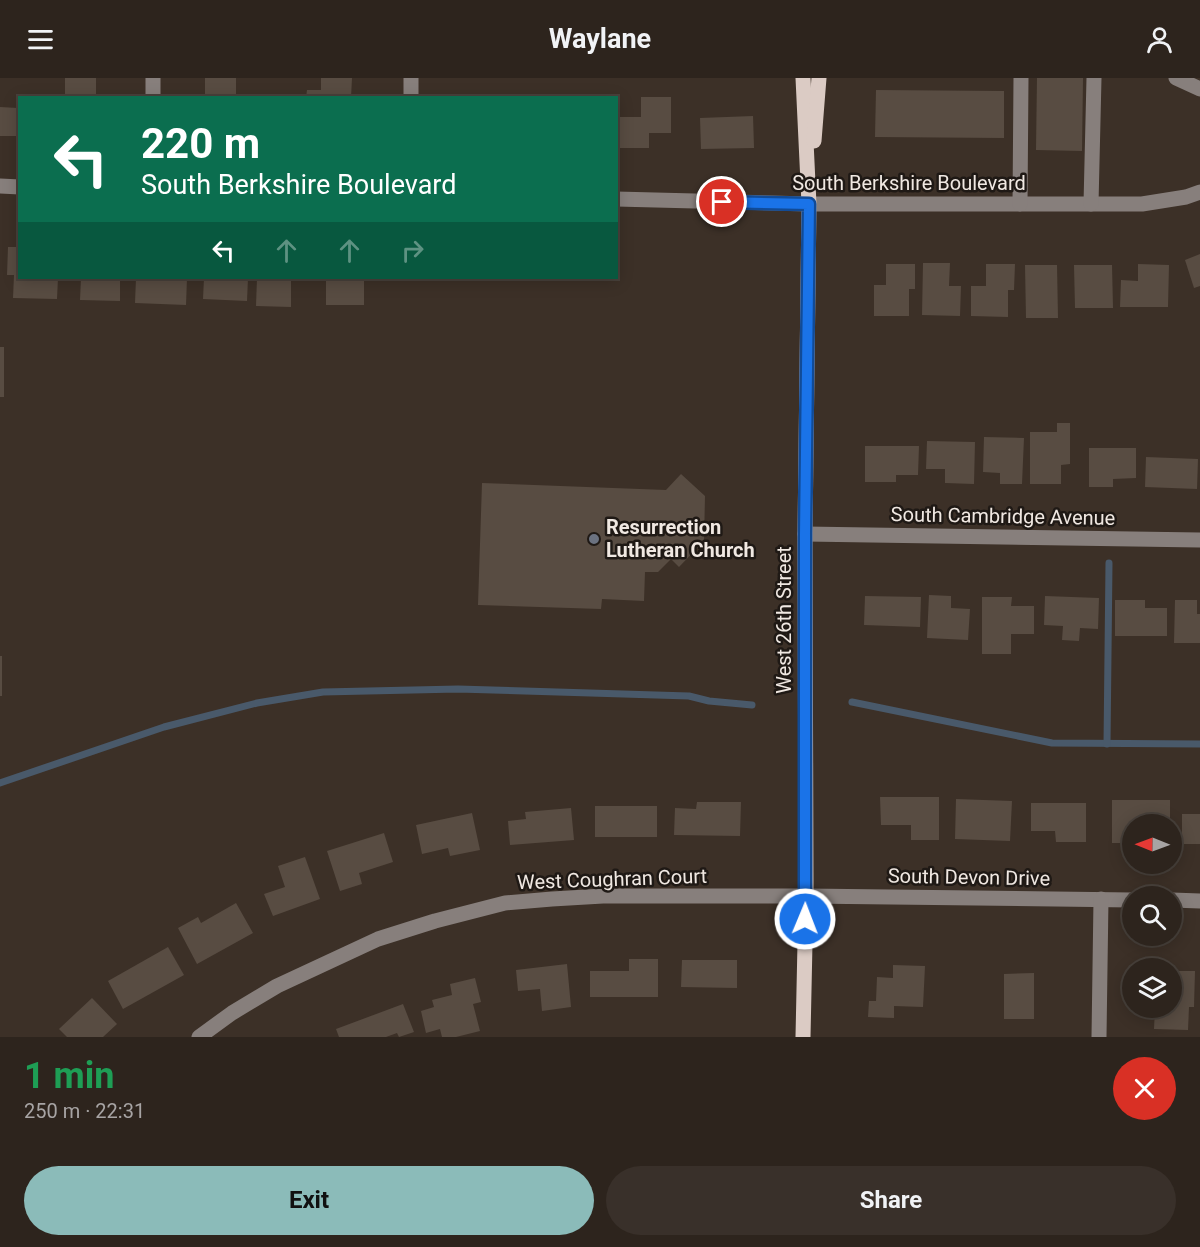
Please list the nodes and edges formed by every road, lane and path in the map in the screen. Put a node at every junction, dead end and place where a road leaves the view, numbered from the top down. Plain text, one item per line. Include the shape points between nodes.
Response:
1 (153, 78) edge
2 (411, 78) edge
3 (803, 78) edge
4 (819, 78) edge
5 (1021, 78) edge
6 (1094, 78) edge
7 (1176, 78) edge
8 (1200, 89) edge
9 (153, 96) edge
10 (411, 96) edge
11 (0, 186) edge
12 (18, 187) edge
13 (1200, 192) edge
14 (618, 199) edge
15 (809, 204) junction
16 (1020, 204) junction
17 (1091, 204) junction
18 (805, 534) junction
19 (1200, 540) edge
20 (806, 896) junction
21 (1101, 899) junction
22 (1122, 900) edge
23 (1182, 900) edge
24 (1200, 901) edge
25 (199, 1037) edge
26 (803, 1037) edge
27 (1099, 1037) edge

1 - 9 street
2 - 10 street
3 - 15 main road, West 26th Street
4 - 15 main road, West 26th Street
5 - 16 street
6 - 17 street
7 - 8 street
11 - 12 street
13 - 17 street, South Berkshire Boulevard via 1142,204
14 - 15 street, South Berkshire Boulevard
15 - 16 street, South Berkshire Boulevard
15 - 18 main road, West 26th Street
16 - 17 street, South Berkshire Boulevard
18 - 19 street, South Cambridge Avenue
18 - 20 main road, West 26th Street
20 - 21 street, South Devon Drive
20 - 25 street, West Coughran Court via 603,897 505,903 378,939 277,986
20 - 26 main road, West 26th Street
21 - 22 street, South Devon Drive
21 - 27 street
23 - 24 street

